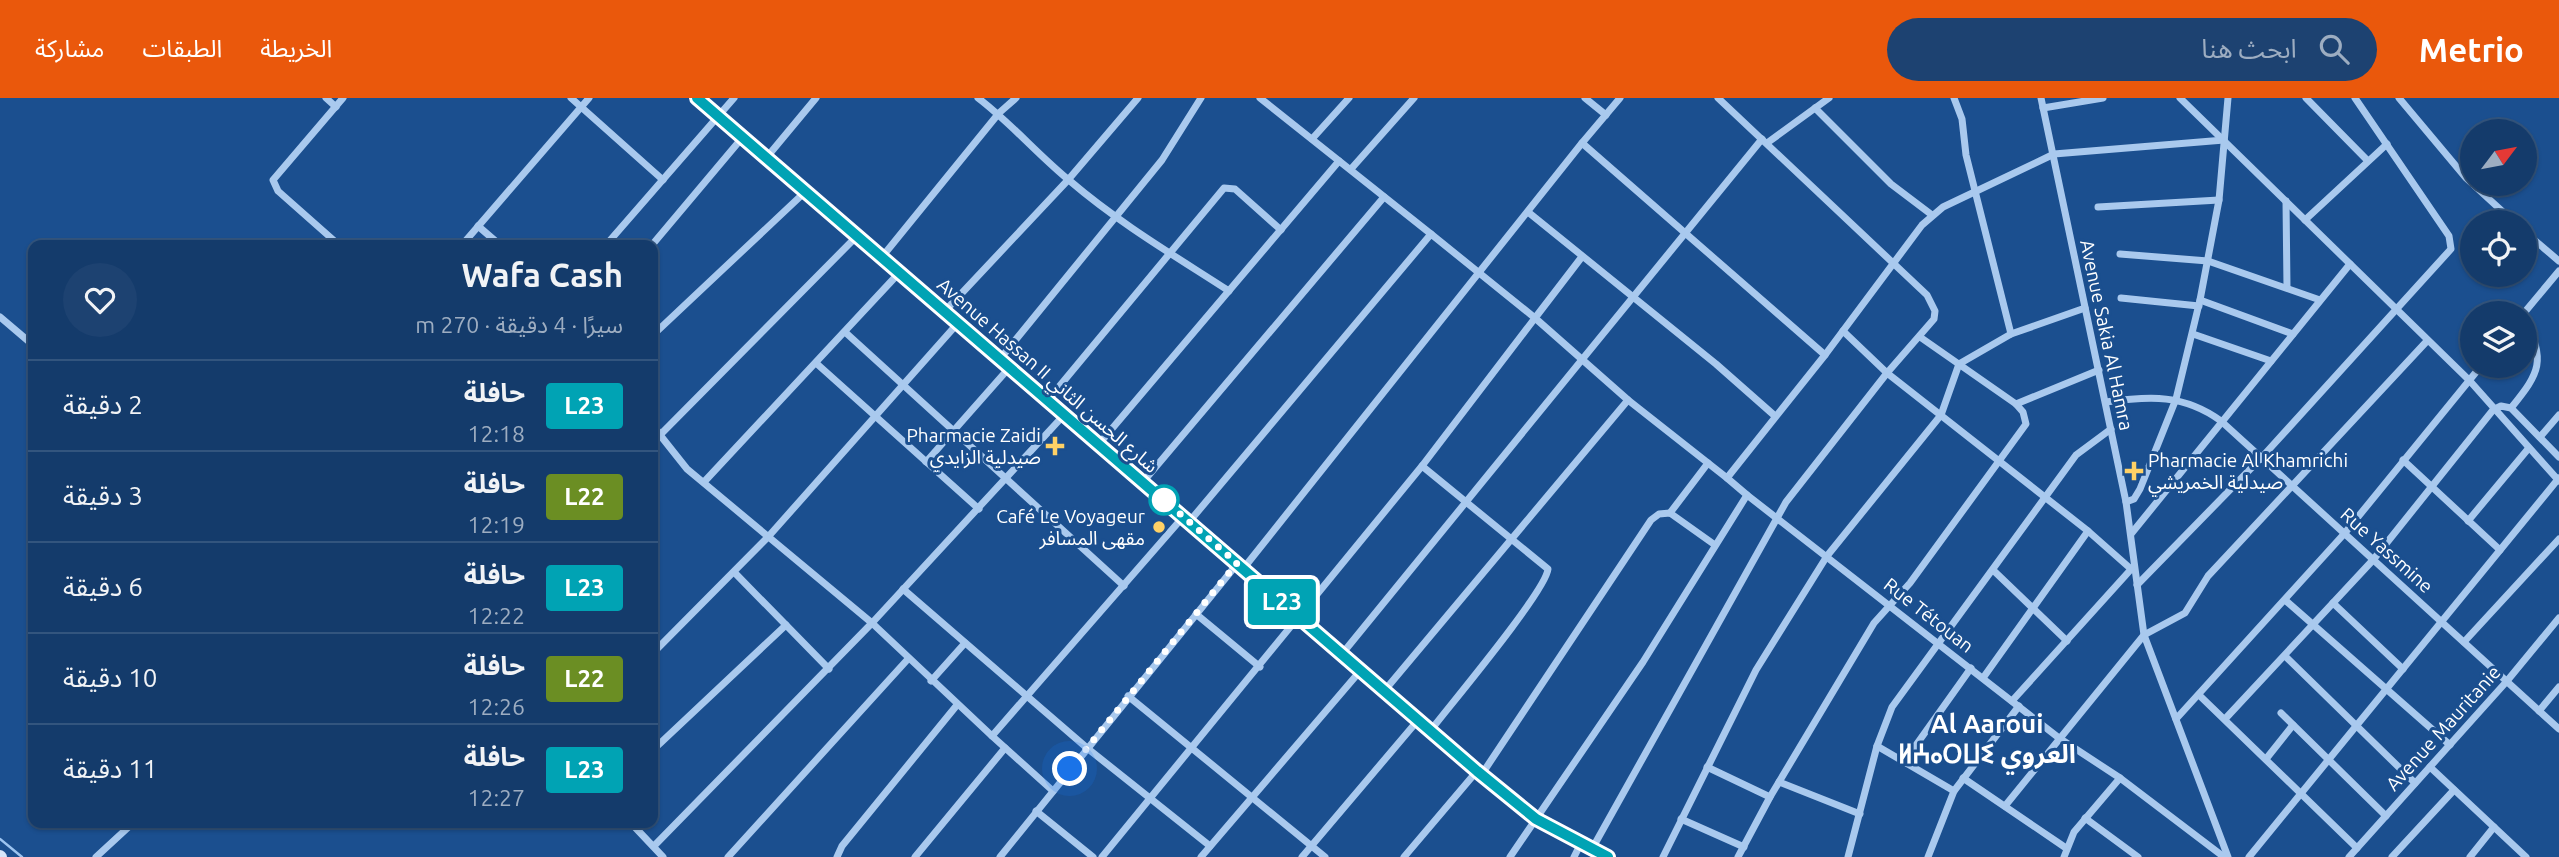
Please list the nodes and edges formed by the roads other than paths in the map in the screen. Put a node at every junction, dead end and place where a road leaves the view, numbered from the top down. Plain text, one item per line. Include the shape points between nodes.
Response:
1 (326, 98) edge
2 (343, 98) edge
3 (571, 98) edge
4 (589, 98) edge
5 (697, 98) edge
6 (734, 98) edge
7 (816, 98) edge
8 (978, 98) edge
9 (1016, 98) edge
10 (1138, 98) edge
11 (1201, 98) edge
12 (1260, 98) edge
13 (1349, 98) edge
14 (1414, 98) edge
15 (1585, 98) edge
16 (1620, 98) edge
17 (1717, 98) edge
18 (1829, 98) edge
19 (1954, 98) edge
20 (2041, 98) edge
21 (2103, 98) edge
22 (2180, 98) edge
23 (2228, 98) edge
24 (2306, 98) edge
25 (2355, 98) edge
26 (2399, 98) edge
27 (336, 107) junction
28 (581, 107) junction
29 (1815, 108) junction
30 (2043, 108) junction
31 (999, 113) junction
32 (1605, 115) junction
33 (719, 116) junction
34 (743, 137) junction
35 (1312, 139) junction
36 (2224, 140) junction
37 (1764, 141) junction
38 (1582, 144) junction
39 (2386, 144) junction
40 (2054, 154) junction
41 (767, 158) junction
42 (2367, 160) junction
43 (1339, 161) junction
44 (1351, 169) junction
45 (663, 180) junction
46 (1068, 180) junction
47 (1975, 190) junction
48 (805, 191) junction
49 (1384, 197) junction
50 (2219, 200) junction
51 (2286, 201) junction
52 (2098, 207) dead end
53 (2501, 210) edge
54 (1528, 212) junction
55 (1932, 215) junction
56 (1116, 217) junction
57 (2305, 220) junction
58 (478, 226) junction
59 (1281, 230) junction
60 (1431, 234) junction
61 (1685, 235) junction
62 (857, 236) junction
63 (333, 240) edge
64 (466, 240) edge
65 (494, 240) edge
66 (610, 240) edge
67 (656, 240) edge
68 (2537, 242) edge
69 (1170, 253) junction
70 (2120, 254) dead end
71 (882, 257) junction
72 (1581, 258) junction
73 (2208, 261) junction
74 (2559, 261) edge
75 (1895, 264) junction
76 (2350, 264) junction
77 (2559, 271) edge
78 (899, 272) junction
79 (1480, 275) junction
80 (2287, 287) junction
81 (1229, 291) junction
82 (1632, 298) junction
83 (2121, 298) dead end
84 (2320, 300) junction
85 (2536, 301) edge
86 (2200, 303) junction
87 (2085, 308) junction
88 (2396, 310) junction
89 (945, 311) junction
90 (0, 317) edge
91 (1535, 318) junction
92 (958, 323) junction
93 (658, 330) edge
94 (1843, 331) junction
95 (845, 332) junction
96 (2011, 334) junction
97 (2193, 334) junction
98 (2293, 334) junction
99 (1920, 337) junction
100 (28, 341) edge
101 (2427, 341) junction
102 (2537, 347) edge
103 (1825, 355) junction
104 (1581, 360) junction
105 (2270, 361) junction
106 (816, 363) junction
107 (1005, 363) junction
108 (1959, 364) junction
109 (2537, 369) edge
110 (2099, 370) junction
111 (1887, 373) junction
112 (2533, 378) edge
113 (2469, 380) junction
114 (905, 385) junction
115 (2176, 399) junction
116 (1048, 400) junction
117 (1628, 400) junction
118 (2106, 402) junction
119 (2016, 404) junction
120 (2511, 408) junction
121 (2493, 410) junction
122 (1064, 415) junction
123 (1941, 415) junction
124 (2559, 415) edge
125 (1775, 416) junction
126 (877, 418) junction
127 (2221, 421) junction
128 (2111, 429) junction
129 (955, 430) junction
130 (658, 432) edge
131 (660, 435) junction
132 (2540, 437) junction
133 (1099, 444) junction
134 (2528, 449) junction
135 (2263, 456) junction
136 (2559, 457) edge
137 (2403, 460) junction
138 (926, 462) junction
139 (2000, 462) junction
140 (1709, 463) junction
141 (1422, 466) junction
142 (1007, 478) junction
143 (1727, 478) junction
144 (2558, 479) edge
145 (704, 482) junction
146 (1143, 482) junction
147 (2432, 486) junction
148 (2294, 487) junction
149 (1746, 495) junction
150 (2045, 498) junction
151 (1468, 502) junction
152 (2126, 502) junction
153 (979, 509) junction
154 (1670, 513) junction
155 (1186, 519) junction
156 (1777, 520) junction
157 (2468, 521) junction
158 (2088, 531) junction
159 (2131, 534) junction
160 (2344, 534) junction
161 (768, 537) junction
162 (1511, 538) junction
163 (2559, 539) edge
164 (1715, 545) junction
165 (2500, 550) junction
166 (1827, 556) junction
167 (2373, 560) junction
168 (1240, 566) junction
169 (2133, 567) junction
170 (1993, 570) junction
171 (734, 572) junction
172 (2137, 585) junction
173 (1125, 586) junction
174 (903, 589) junction
175 (2285, 600) junction
176 (2333, 604) junction
177 (1891, 606) junction
178 (2033, 608) junction
179 (1196, 614) junction
180 (1300, 617) junction
181 (2559, 618) edge
182 (2443, 621) junction
183 (873, 623) junction
184 (786, 625) junction
185 (2314, 625) junction
186 (2144, 635) junction
187 (1938, 641) junction
188 (2067, 641) junction
189 (2464, 642) junction
190 (965, 643) junction
191 (658, 648) edge
192 (1342, 654) junction
193 (2285, 656) junction
194 (908, 659) junction
195 (1260, 667) junction
196 (1971, 668) junction
197 (828, 669) junction
198 (2403, 669) junction
199 (1361, 670) junction
200 (1983, 678) junction
201 (931, 681) junction
202 (2507, 681) junction
203 (2559, 687) edge
204 (1385, 690) junction
205 (2386, 690) junction
206 (2199, 695) junction
207 (1026, 696) junction
208 (1128, 696) junction
209 (2016, 703) junction
210 (957, 705) junction
211 (2539, 710) junction
212 (2281, 713) dead end
213 (1419, 719) junction
214 (2176, 719) junction
215 (2225, 719) junction
216 (2293, 725) junction
217 (2357, 726) junction
218 (2559, 729) edge
219 (1431, 730) junction
220 (992, 736) junction
221 (2059, 738) junction
222 (658, 745) edge
223 (2450, 745) junction
224 (1877, 746) junction
225 (1005, 748) junction
226 (1087, 748) junction
227 (1193, 749) junction
228 (2266, 759) junction
229 (2328, 760) junction
230 (1904, 762) junction
231 (1707, 767) junction
232 (2430, 767) junction
233 (1480, 772) junction
234 (1963, 778) junction
235 (2120, 778) junction
236 (1779, 782) junction
237 (2415, 783) junction
238 (2454, 790) junction
239 (1053, 791) junction
240 (1954, 791) junction
241 (2301, 795) junction
242 (1770, 797) junction
243 (1150, 798) junction
244 (1251, 798) junction
245 (2005, 806) junction
246 (1036, 811) junction
247 (1860, 814) junction
248 (2386, 816) junction
249 (2085, 818) junction
250 (1536, 819) junction
251 (1681, 819) junction
252 (2494, 827) junction
253 (127, 828) edge
254 (636, 828) edge
255 (654, 846) junction
256 (1210, 846) junction
257 (1311, 846) junction
258 (1744, 847) junction
259 (2066, 848) junction
260 (2357, 848) junction
261 (1582, 851) edge
262 (96, 857) edge
263 (663, 857) edge
264 (728, 857) edge
265 (837, 857) edge
266 (915, 857) edge
267 (1000, 857) edge
268 (1093, 857) edge
269 (1102, 857) edge
270 (1201, 857) edge
271 (1302, 857) edge
272 (1325, 857) edge
273 (1404, 857) edge
274 (1510, 857) edge
275 (1608, 857) edge
276 (1663, 857) edge
277 (1738, 857) edge
278 (1848, 857) edge
279 (1928, 857) edge
280 (2064, 857) edge
281 (2138, 857) edge
282 (2226, 857) edge
283 (2249, 857) edge
284 (2349, 857) edge
285 (2392, 857) edge
286 (2470, 857) edge
287 (2526, 857) edge

1 - 27 street
2 - 27 street
3 - 28 street
4 - 28 street
5 - 33 main road, Avenue Hassan II شارع الحسن الثاني
6 - 33 street
7 - 41 street
8 - 31 street
9 - 31 street
10 - 46 street
11 - 56 street via 1162,160
12 - 35 street, Rue Tétouan
13 - 35 street
14 - 44 street
15 - 32 street
16 - 32 street
17 - 37 street
18 - 29 street
19 - 47 street
20 - 30 street, Avenue Sakia Al Hamra
21 - 30 street
22 - 36 street
23 - 36 street
24 - 42 street
25 - 39 street
26 - 53 street via 2466,178
27 - 63 street via 273,180 278,191
28 - 45 street
28 - 58 street
29 - 37 street
29 - 55 street via 1891,184
30 - 40 street, Avenue Sakia Al Hamra
31 - 46 street
31 - 71 street
32 - 38 street
33 - 34 main road, Avenue Hassan II شارع الحسن الثاني
33 - 45 street
34 - 41 main road, Avenue Hassan II شارع الحسن الثاني
34 - 67 street
35 - 43 street, Rue Tétouan
36 - 40 street
36 - 50 street
36 - 51 street
37 - 61 street
37 - 75 street
38 - 54 street
38 - 61 street
39 - 42 street
39 - 88 street via 2452,243
40 - 47 street
40 - 87 street, Avenue Sakia Al Hamra
41 - 48 main road, Avenue Hassan II شارع الحسن الثاني
42 - 57 street
43 - 44 street, Rue Tétouan
43 - 59 street
44 - 49 street, Rue Tétouan
45 - 66 street
46 - 56 street
46 - 89 street
47 - 55 street
47 - 96 street
48 - 62 main road, Avenue Hassan II شارع الحسن الثاني
48 - 93 street
49 - 60 street, Rue Tétouan
49 - 146 street
50 - 52 street
50 - 73 street
51 - 57 street
51 - 80 street
54 - 72 street
54 - 79 street
55 - 75 street
56 - 69 street
56 - 107 street
57 - 76 street
58 - 64 street
58 - 65 street
59 - 69 street via 1229,186
59 - 81 street
60 - 79 street, Rue Tétouan
60 - 155 street
61 - 82 street
61 - 103 street
62 - 71 main road, Avenue Hassan II شارع الحسن الثاني
62 - 131 street
68 - 74 street
69 - 81 street
69 - 116 street
70 - 73 street
71 - 78 main road, Avenue Hassan II شارع الحسن الثاني
72 - 82 street
72 - 91 street
73 - 80 street
73 - 86 street
75 - 94 street
75 - 99 street via 1932,302 1934,319
76 - 84 street
76 - 88 street
77 - 85 street
78 - 89 main road, Avenue Hassan II شارع الحسن الثاني
78 - 95 street
79 - 91 street, Rue Tétouan
79 - 168 street
80 - 84 street
81 - 133 street
82 - 104 street
82 - 125 street
83 - 86 street
84 - 98 street
86 - 97 street
86 - 98 street
87 - 96 street
87 - 110 street, Avenue Sakia Al Hamra
88 - 101 street
88 - 135 street
89 - 92 main road, Avenue Hassan II شارع الحسن الثاني
90 - 100 street
91 - 104 street, Rue Tétouan
91 - 141 street
92 - 107 main road, Avenue Hassan II شارع الحسن الثاني
92 - 114 street
94 - 103 street
94 - 111 street
95 - 106 street
95 - 114 street
96 - 108 street
97 - 105 street
97 - 115 street
98 - 105 street
99 - 108 street
99 - 111 street
101 - 113 street
101 - 148 street
102 - 109 street
103 - 125 street
104 - 117 street, Rue Tétouan
104 - 151 street
105 - 127 street
106 - 126 street
106 - 145 street
107 - 116 main road, Avenue Hassan II شارع الحسن الثاني
107 - 129 street
108 - 119 street
108 - 123 street
110 - 118 street, Avenue Sakia Al Hamra
110 - 119 street
111 - 123 street
111 - 156 street via 1805,476
112 - 120 street
113 - 121 street
113 - 137 street
114 - 126 street
114 - 129 street
115 - 118 street, Rue Yassmine
115 - 127 street, Rue Yassmine via 2201,407
115 - 152 street via 2140,489
116 - 122 main road, Avenue Hassan II شارع الحسن الثاني
117 - 140 street, Rue Tétouan
117 - 162 street
118 - 128 street, Avenue Sakia Al Hamra
119 - 139 street via 2026,424
120 - 121 street
120 - 132 street
121 - 134 street
121 - 147 street
122 - 133 main road, Avenue Hassan II شارع الحسن الثاني
122 - 142 street
123 - 139 street
123 - 166 street
124 - 132 street
125 - 143 street
126 - 138 street
126 - 161 street
127 - 135 street, Rue Yassmine
127 - 159 street
128 - 150 street via 2085,446
128 - 152 street, Avenue Sakia Al Hamra
129 - 138 street
129 - 142 street
130 - 131 street
131 - 145 street via 677,460
132 - 136 street
133 - 146 main road, Avenue Hassan II شارع الحسن الثاني
134 - 144 street
134 - 157 street
135 - 148 street, Rue Yassmine
135 - 172 street
137 - 147 street
137 - 160 street
138 - 153 street
139 - 150 street
139 - 177 street
140 - 143 street, Rue Tétouan
140 - 154 street
141 - 151 street
141 - 180 street
142 - 153 street
142 - 173 street
143 - 149 street, Rue Tétouan
144 - 165 street
145 - 161 street
146 - 155 main road, Avenue Hassan II شارع الحسن الثاني
147 - 157 street
147 - 167 street
148 - 160 street, Rue Yassmine
148 - 186 street via 2208,576 2185,613
149 - 156 street, Rue Tétouan
149 - 164 street
150 - 158 street
150 - 170 street
151 - 162 street
151 - 192 street
152 - 159 street, Avenue Sakia Al Hamra
153 - 174 street
154 - 164 street
154 - 233 street via 1651,520 1633,544
155 - 168 main road, Avenue Hassan II شارع الحسن الثاني
155 - 173 street
156 - 166 street, Rue Tétouan
156 - 261 street
157 - 165 street
158 - 169 street
158 - 178 street
159 - 169 street, Avenue Sakia Al Hamra
160 - 167 street, Rue Yassmine
160 - 175 street
161 - 171 street
161 - 183 street
162 - 204 street
162 - 219 street via 1545,563 1547,576
163 - 189 street
164 - 250 street via 1643,662
165 - 182 street
166 - 177 street, Rue Tétouan
166 - 231 street via 1756,670
167 - 176 street
167 - 182 street, Rue Yassmine
168 - 179 street
168 - 180 main road, Avenue Hassan II شارع الحسن الثاني
169 - 172 street, Avenue Sakia Al Hamra
169 - 188 street
170 - 178 street
170 - 187 street
171 - 184 street
171 - 191 street
172 - 186 street, Avenue Sakia Al Hamra
173 - 207 street
174 - 183 street
174 - 190 street
175 - 185 street
175 - 206 street
176 - 185 street
176 - 198 street
177 - 187 street, Rue Tétouan
177 - 236 street via 1874,622
178 - 188 street
178 - 200 street
179 - 195 street
179 - 208 street
180 - 192 main road, Avenue Hassan II شارع الحسن الثاني
180 - 195 street
181 - 202 street, Avenue Mauritanie
182 - 189 street, Rue Yassmine
182 - 198 street
183 - 194 street
183 - 197 street
184 - 197 street
184 - 222 street
185 - 193 street
185 - 205 street
186 - 214 street, Avenue Sakia Al Hamra
186 - 221 street
187 - 196 street, Rue Tétouan
187 - 224 street via 1892,707
188 - 209 street
189 - 202 street, Rue Yassmine
190 - 201 street
190 - 207 street
192 - 199 main road, Avenue Hassan II شارع الحسن الثاني
193 - 215 street
193 - 217 street
194 - 201 street
194 - 264 street
195 - 227 street
196 - 200 street, Rue Tétouan
196 - 230 street
197 - 255 street
198 - 205 street
199 - 204 main road, Avenue Hassan II شارع الحسن الثاني
199 - 244 street
200 - 209 street, Rue Tétouan
201 - 210 street
202 - 211 street, Rue Yassmine
202 - 223 street, Avenue Mauritanie
203 - 211 street
204 - 213 main road, Avenue Hassan II شارع الحسن الثاني
205 - 217 street
205 - 223 street
206 - 214 street
206 - 215 street
207 - 220 street
207 - 226 street
208 - 226 street
208 - 227 street
209 - 221 street, Rue Tétouan
209 - 234 street
210 - 220 street
210 - 265 street
211 - 218 street, Rue Yassmine
212 - 216 street
213 - 219 main road, Avenue Hassan II شارع الحسن الثاني
213 - 257 street
214 - 282 street, Avenue Sakia Al Hamra
215 - 228 street
216 - 228 street
216 - 229 street
217 - 229 street
217 - 237 street
219 - 233 main road, Avenue Hassan II شارع الحسن الثاني
220 - 225 street
221 - 235 street, Rue Tétouan
221 - 245 street
223 - 232 street, Avenue Mauritanie
224 - 230 street
224 - 247 street
225 - 239 street
225 - 266 street
226 - 239 street
226 - 243 street
227 - 243 street
227 - 244 street
228 - 241 street
229 - 241 street
229 - 248 street
230 - 240 street
231 - 242 street
231 - 251 street
232 - 237 street, Avenue Mauritanie
232 - 238 street
233 - 250 main road, Avenue Hassan II شارع الحسن الثاني
233 - 273 street
234 - 240 street
234 - 245 street
235 - 249 street
235 - 282 street
236 - 242 street
236 - 247 street
237 - 248 street, Avenue Mauritanie
238 - 252 street
238 - 285 street
239 - 246 street
240 - 279 street
241 - 260 street
241 - 283 street
242 - 258 street
243 - 256 street
243 - 269 street
244 - 256 street
244 - 257 street
245 - 259 street
246 - 267 street
246 - 268 street
247 - 278 street
248 - 260 street, Avenue Mauritanie
249 - 259 street
249 - 281 street
250 - 261 main road, Avenue Hassan II شارع الحسن الثاني
250 - 274 street
251 - 258 street
251 - 276 street
252 - 286 street
252 - 287 street
253 - 262 street
254 - 255 street
255 - 263 street
256 - 270 street
257 - 271 street
257 - 272 street
258 - 277 street
259 - 280 street
260 - 284 street, Avenue Mauritanie
261 - 275 main road, Avenue Hassan II شارع الحسن الثاني

